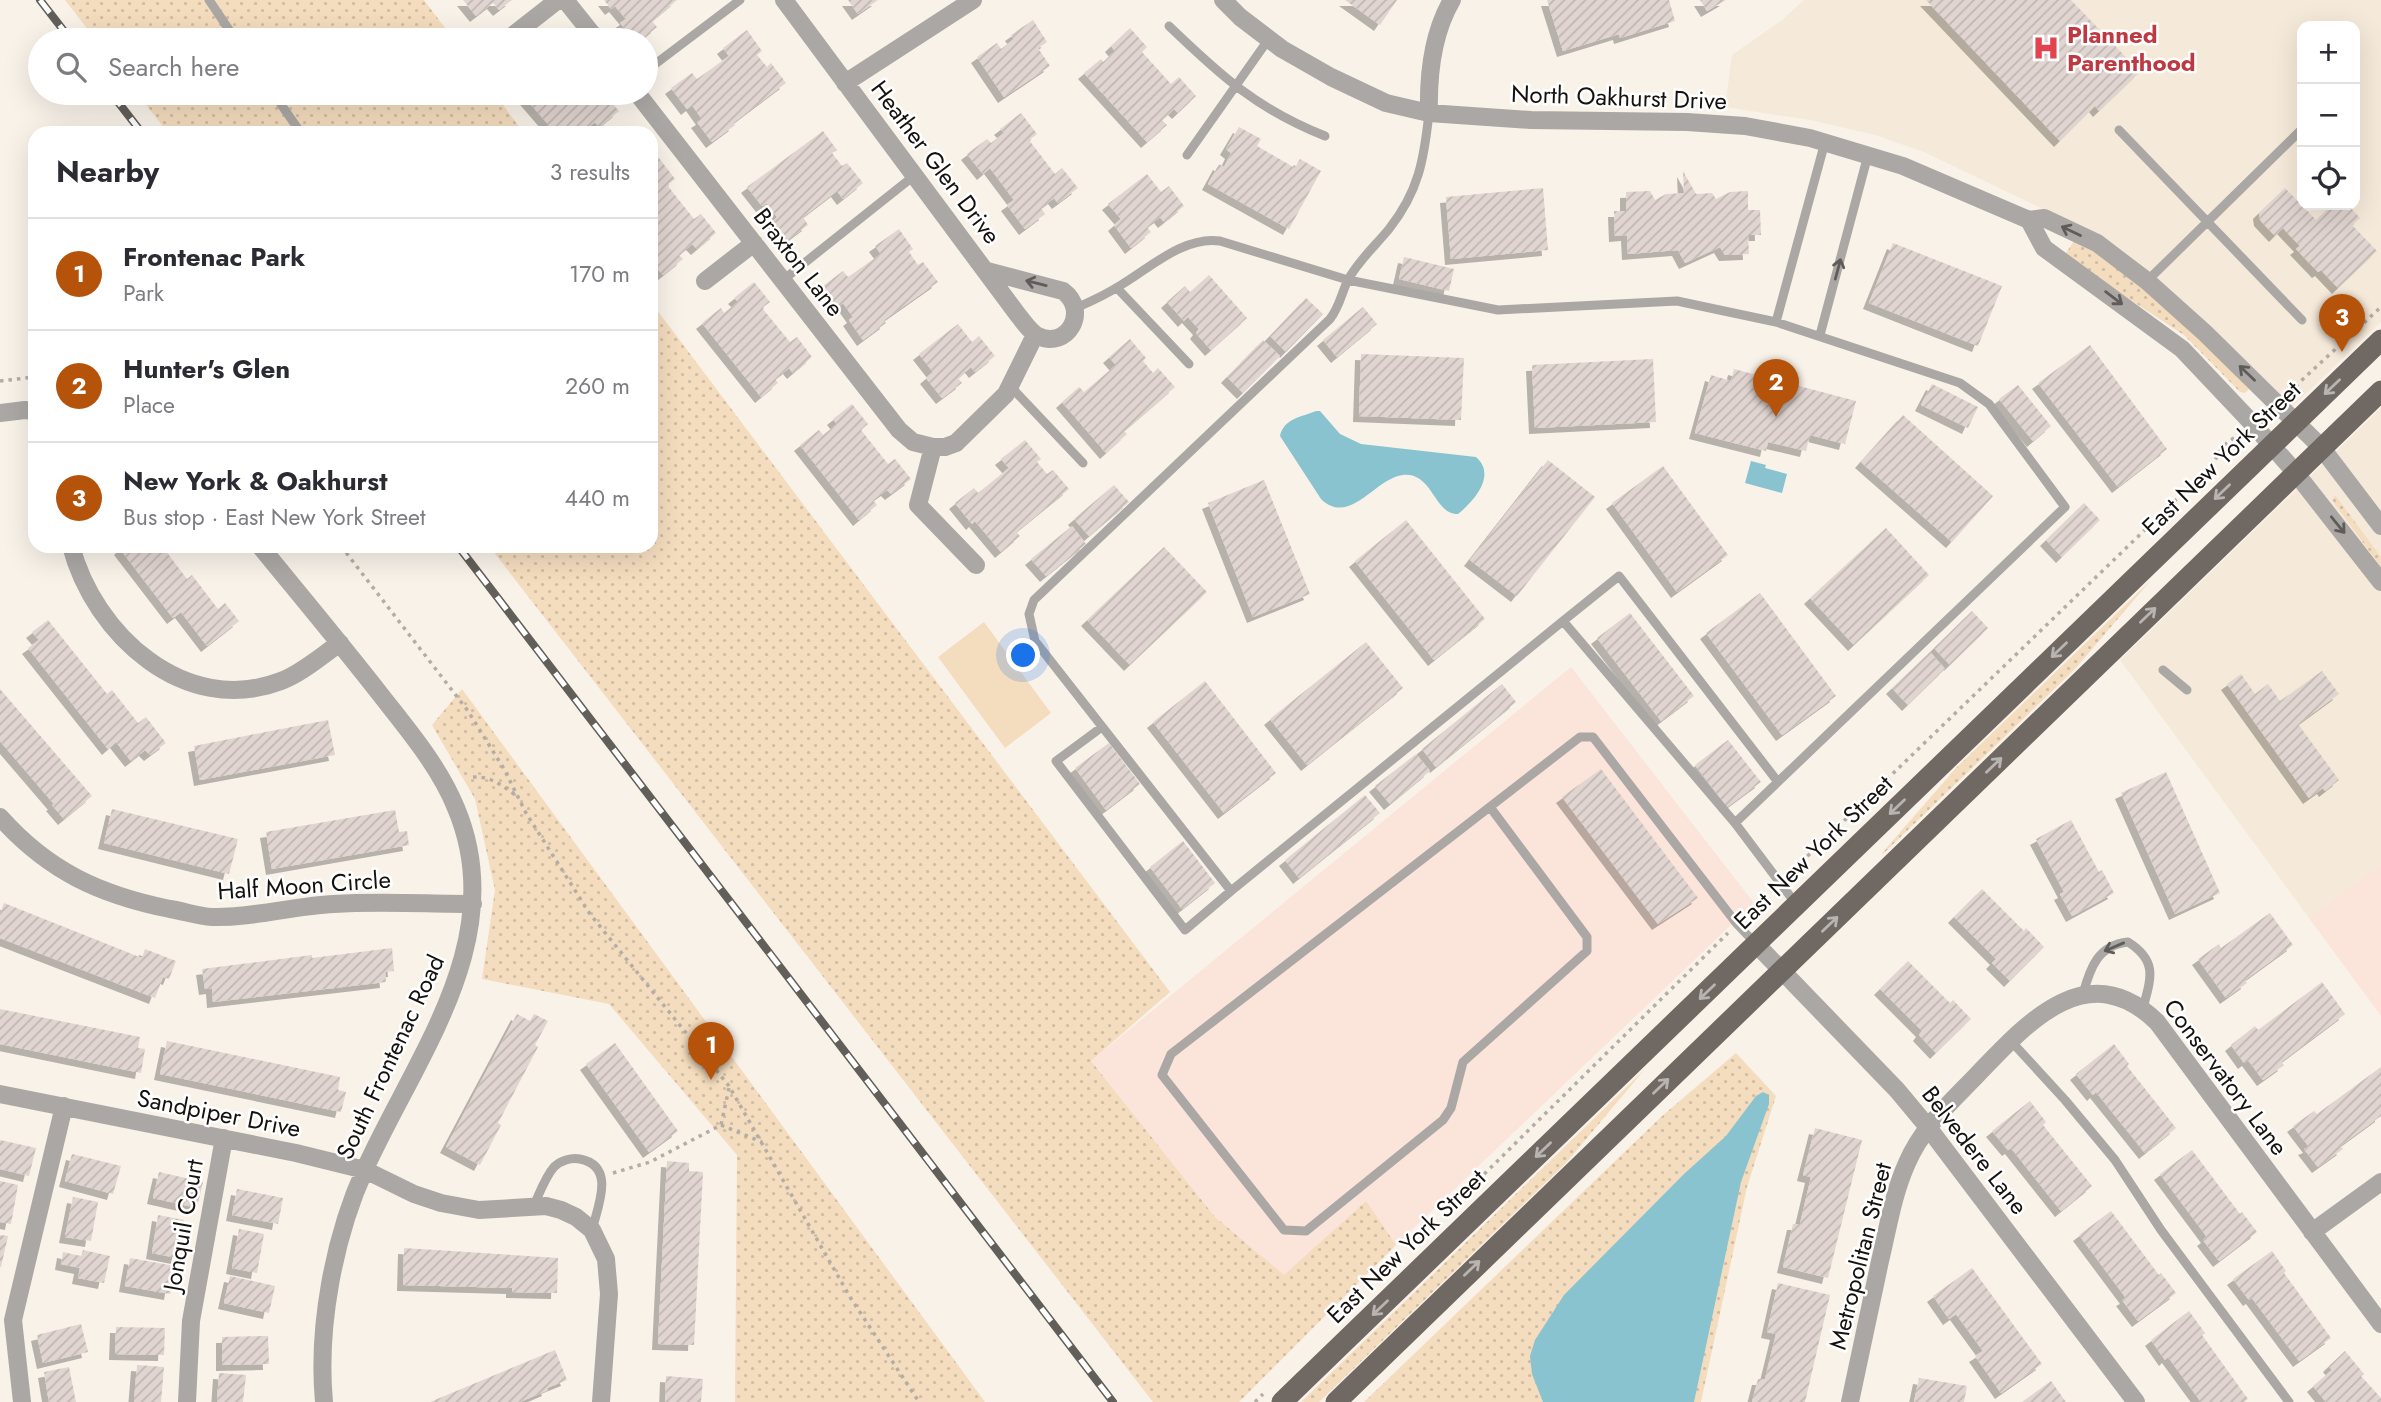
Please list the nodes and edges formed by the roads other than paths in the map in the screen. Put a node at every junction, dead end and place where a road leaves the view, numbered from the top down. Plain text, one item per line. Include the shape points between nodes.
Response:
1 (209, 0) edge
2 (558, 0) edge
3 (565, 0) edge
4 (740, 0) edge
5 (784, 0) edge
6 (973, 0) edge
7 (1223, 0) edge
8 (1452, 0) edge
9 (1170, 26) dead end
10 (228, 28) edge
11 (523, 28) edge
12 (587, 28) edge
13 (1268, 40) junction
14 (658, 62) edge
15 (845, 83) junction
16 (1235, 87) junction
17 (281, 105) edge
18 (644, 105) edge
19 (1429, 113) junction
20 (295, 126) edge
21 (655, 126) edge
22 (658, 130) edge
23 (2119, 130) dead end
24 (2297, 134) edge
25 (1325, 136) dead end
26 (1825, 142) junction
27 (1187, 155) dead end
28 (1868, 155) junction
29 (915, 175) junction
30 (2029, 220) junction
31 (2208, 222) junction
32 (754, 243) junction
33 (987, 271) junction
34 (783, 280) junction
35 (1348, 280) junction
36 (705, 281) dead end
37 (2147, 281) junction
38 (1117, 288) junction
39 (1076, 308) junction
40 (2302, 320) dead end
41 (1776, 322) junction
42 (1035, 335) junction
43 (1820, 335) junction
44 (2381, 340) edge
45 (1189, 364) dead end
46 (1010, 386) junction
47 (2381, 391) edge
48 (28, 411) edge
49 (0, 413) edge
50 (2295, 421) junction
51 (2271, 444) junction
52 (933, 447) junction
53 (2321, 447) junction
54 (1083, 463) dead end
55 (2295, 472) junction
56 (2381, 526) edge
57 (74, 553) edge
58 (266, 553) edge
59 (976, 565) dead end
60 (2381, 582) edge
61 (1563, 621) junction
62 (340, 643) junction
63 (2163, 670) dead end
64 (2186, 690) dead end
65 (1102, 727) junction
66 (1778, 782) junction
67 (1490, 807) junction
68 (0, 817) edge
69 (1735, 823) junction
70 (1231, 891) junction
71 (473, 904) junction
72 (1796, 904) junction
73 (1756, 944) junction
74 (1781, 971) junction
75 (2083, 995) junction
76 (2143, 1008) junction
77 (2010, 1040) junction
78 (0, 1094) edge
79 (64, 1106) junction
80 (1927, 1126) junction
81 (224, 1138) junction
82 (365, 1170) junction
83 (2381, 1182) edge
84 (533, 1207) junction
85 (592, 1230) junction
86 (2312, 1232) junction
87 (2381, 1324) edge
88 (22, 1402) edge
89 (187, 1402) edge
90 (324, 1402) edge
91 (601, 1402) edge
92 (1282, 1402) edge
93 (1336, 1402) edge
94 (1850, 1402) edge
95 (2136, 1402) edge
96 (2289, 1402) edge

1 - 10 lane
2 - 11 street
3 - 12 street
4 - 14 lane
5 - 15 street, Heather Glen Drive
6 - 15 street, Heather Glen Drive
7 - 13 street, North Oakhurst Drive
8 - 19 street via 1440,22 1428,81
9 - 16 lane
13 - 16 lane
13 - 19 street, North Oakhurst Drive via 1386,103
15 - 29 street, Heather Glen Drive
16 - 25 lane via 1276,114
16 - 27 lane
17 - 20 lane
18 - 21 street, Braxton Lane
19 - 26 street, North Oakhurst Drive via 1710,124
19 - 35 lane via 1424,159 1403,211
22 - 32 street, Braxton Lane
23 - 31 lane
24 - 31 lane
26 - 28 street, North Oakhurst Drive
26 - 41 lane
28 - 30 street, North Oakhurst Drive
43 -> 28 lane
29 - 33 street, Heather Glen Drive
29 - 34 lane
37 -> 30 street, North Oakhurst Drive via 2097,243 2044,218
30 -> 51 street via 2044,248 2182,349
31 - 37 lane
31 - 40 lane
32 - 34 street, Braxton Lane
32 - 36 street
39 -> 33 street, Heather Glen Drive via 1063,291
33 - 42 street, Heather Glen Drive
34 - 52 street, Braxton Lane via 899,430 913,442
35 - 38 lane via 1206,239 1180,248
35 - 41 lane via 1498,310 1676,302
35 - 65 lane via 1330,319 1034,600 1029,614 1035,641
50 -> 37 street, North Oakhurst Drive
38 - 39 lane
38 - 45 lane
39 - 42 street via 1069,330 1060,337
41 - 43 lane
42 - 46 street
43 - 66 lane via 1959,383 1978,395 2065,507
44 -> 50 main road, East New York Street
46 - 52 street via 956,443
46 - 54 lane
47 - 53 main road
48 - 49 street
50 - 51 main road, East New York Street
50 - 53 street, North Oakhurst Drive
51 - 55 street
51 -> 72 main road, East New York Street
52 - 59 street via 918,505
53 - 55 main road
53 - 56 street, North Oakhurst Drive
55 -> 60 street
74 -> 55 main road
57 - 62 street via 100,610 146,660 184,681 220,691 260,687 292,676
58 - 62 street, South Frontenac Road
61 - 66 lane via 1619,576
61 - 69 lane
61 - 70 lane
62 - 71 street, South Frontenac Road via 425,754 456,806 473,868
63 - 64 lane
65 - 70 lane
65 - 70 lane via 1056,761 1185,930
66 - 69 lane
67 - 67 lane via 1171,1054 1162,1075 1284,1230 1306,1231 1443,1119 1451,1108 1463,1062 1587,951 1587,937
67 - 73 lane via 1580,737 1593,737
68 - 71 street, Half Moon Circle via 30,847 76,879 146,904 210,917 333,904
69 - 72 lane
71 - 82 street, South Frontenac Road via 468,944 456,979
72 - 73 main road, East New York Street
73 - 74 street, Belvedere Lane
73 -> 92 main road, East New York Street
74 - 80 street, Belvedere Lane
93 -> 74 main road
75 - 76 street, Conservatory Lane via 2113,995
76 -> 75 lane via 2149,960 2128,942 2111,945 2101,953
75 - 77 street, Conservatory Lane via 2056,1004
76 - 86 street, Conservatory Lane
77 - 80 street, Conservatory Lane
77 - 96 lane via 2115,1160 2161,1230
78 - 79 street, Sandpiper Drive
79 - 81 street, Sandpiper Drive
79 - 88 street via 13,1320
80 - 94 street, Metropolitan Street via 1894,1199
80 - 95 street, Belvedere Lane
81 - 82 street, Sandpiper Drive
81 - 89 street, Jonquil Court via 191,1321
82 - 84 street, Sandpiper Drive via 441,1203 479,1210
82 - 90 street, South Frontenac Road via 344,1224 332,1278 323,1352
83 - 86 street
84 - 85 street, Sandpiper Drive via 561,1210
84 - 85 lane via 553,1168 577,1158 597,1168 602,1177
85 - 91 street via 606,1259 609,1294
86 - 87 street, Conservatory Lane

